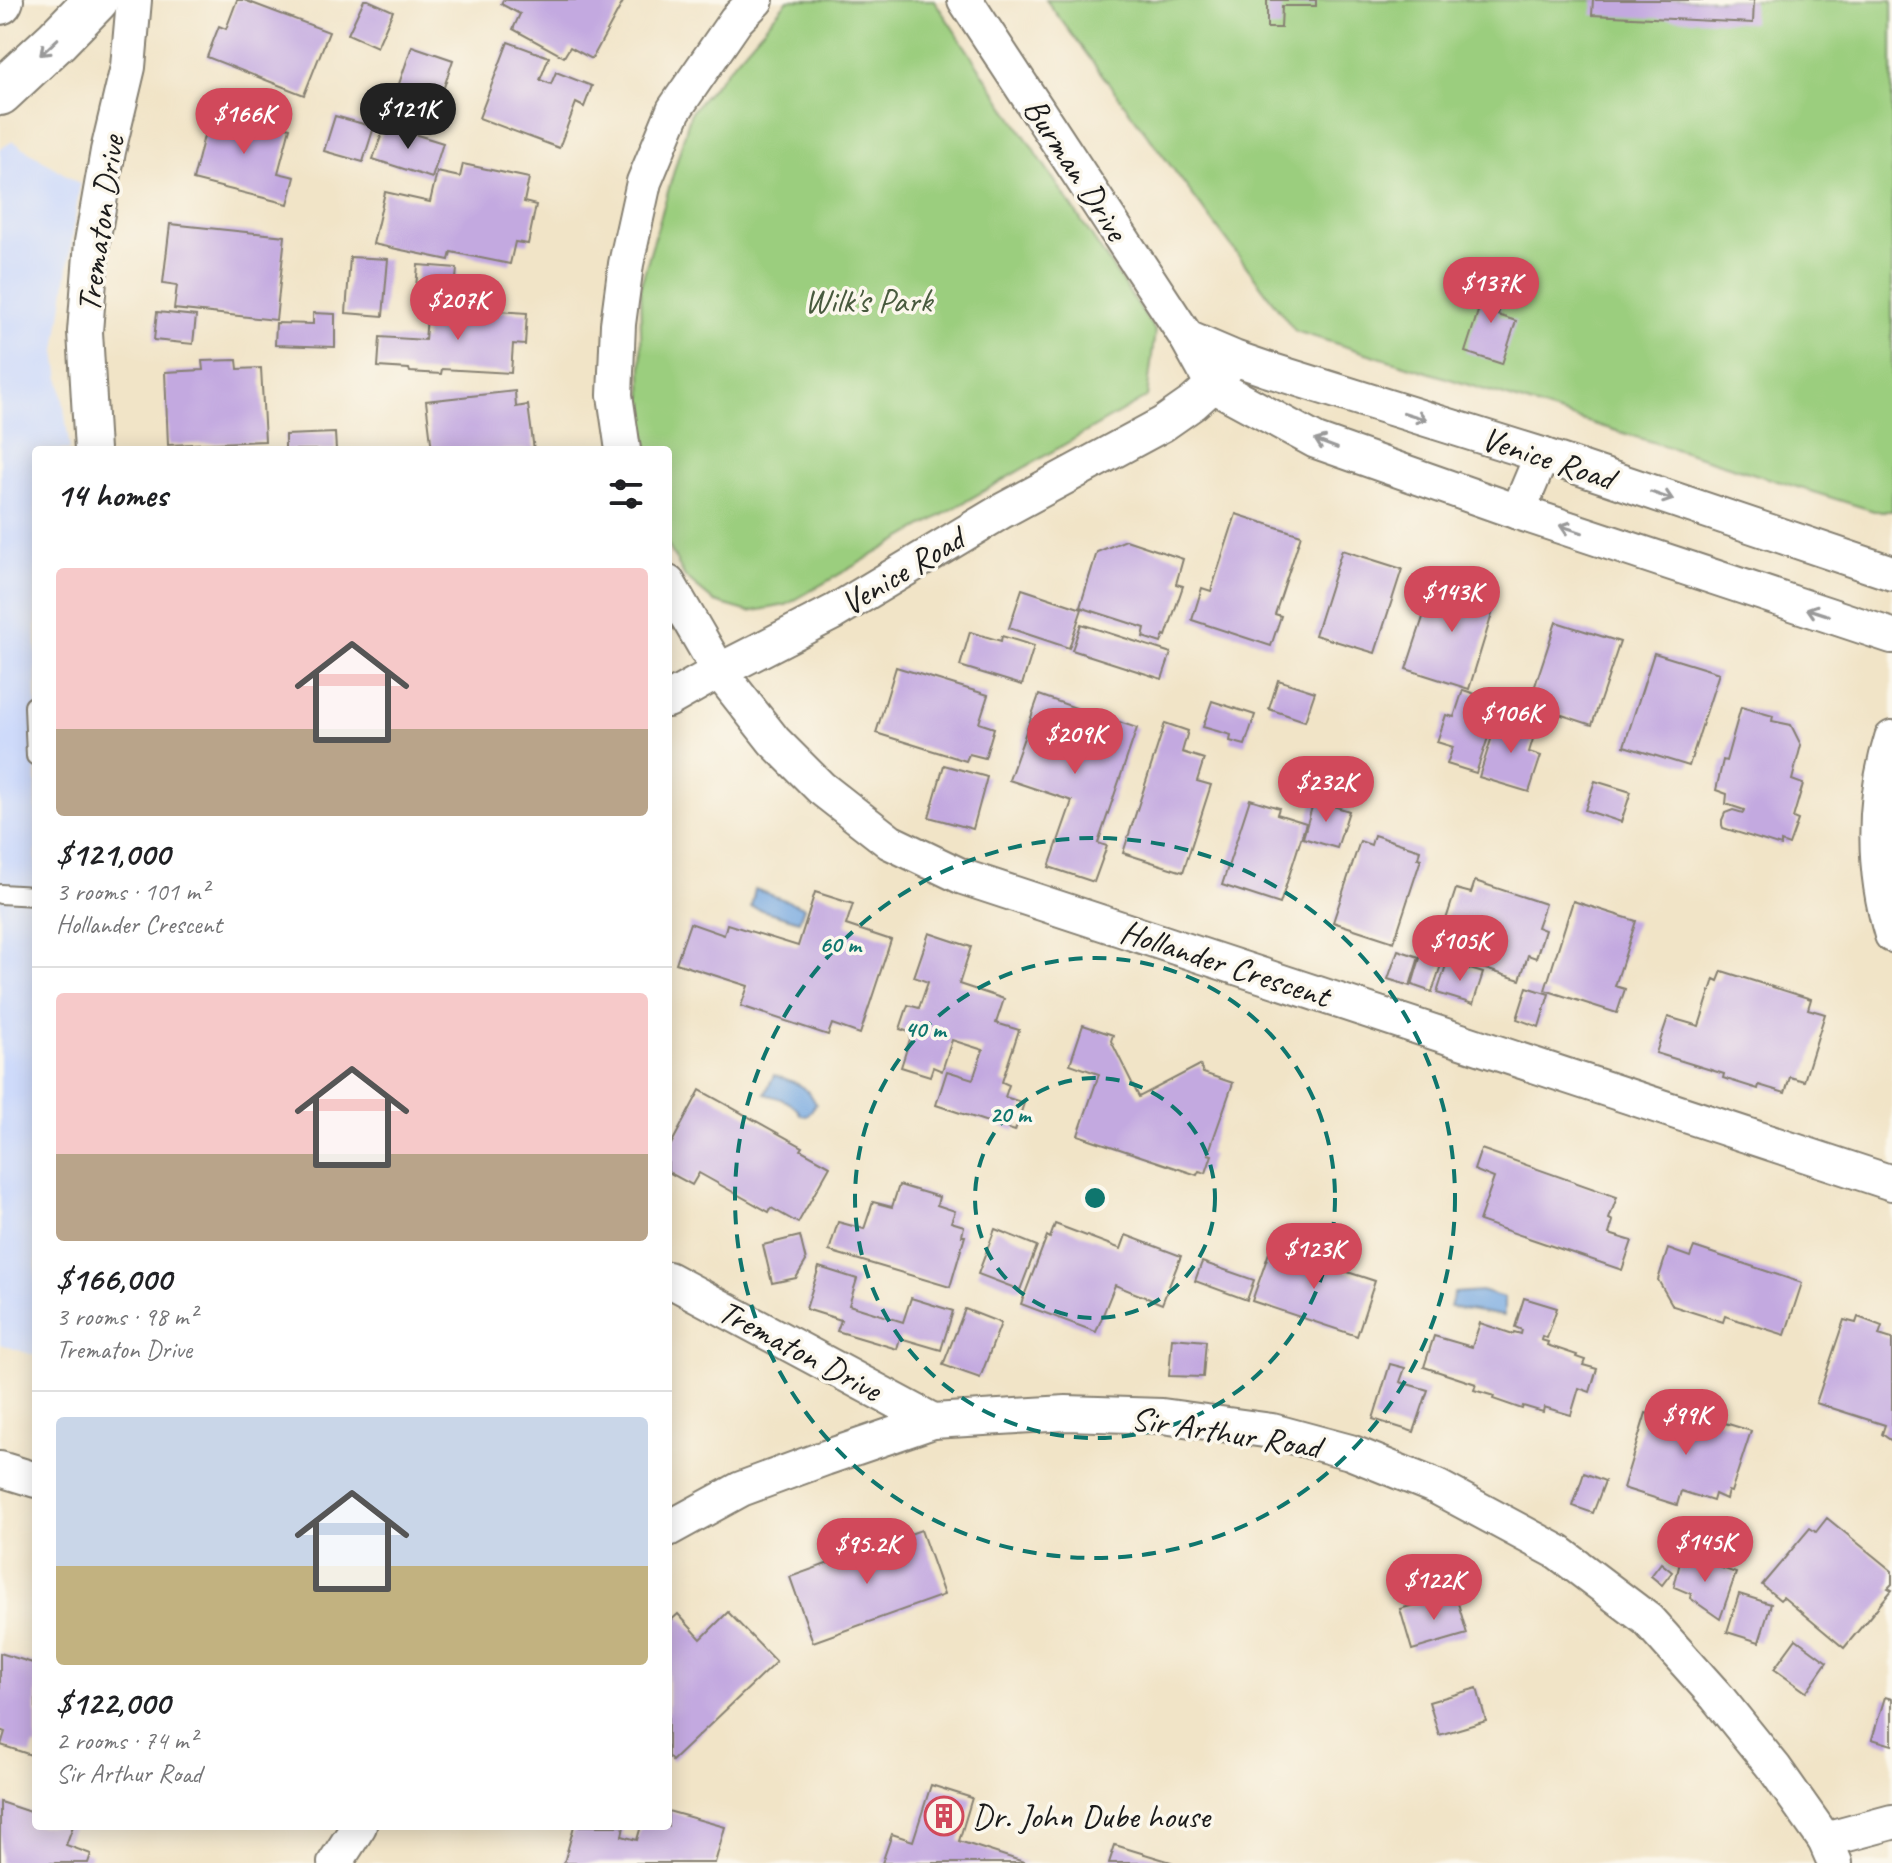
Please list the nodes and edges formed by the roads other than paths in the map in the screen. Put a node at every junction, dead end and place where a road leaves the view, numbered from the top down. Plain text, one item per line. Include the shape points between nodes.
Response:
1 (96, 0) edge
2 (134, 0) edge
3 (756, 0) edge
4 (965, 0) edge
5 (0, 93) edge
6 (1187, 338) junction
7 (1234, 358) junction
8 (1213, 385) junction
9 (92, 446) edge
10 (622, 446) edge
11 (1542, 455) junction
12 (1518, 512) junction
13 (1892, 573) edge
14 (672, 590) edge
15 (1892, 636) edge
16 (719, 671) junction
17 (672, 698) edge
18 (1892, 738) edge
19 (0, 894) edge
20 (32, 896) edge
21 (1892, 935) edge
22 (1892, 1183) edge
23 (672, 1281) edge
24 (933, 1421) junction
25 (0, 1469) edge
26 (32, 1479) edge
27 (672, 1527) edge
28 (1892, 1822) edge
29 (1830, 1852) edge

1 -> 5 street
2 - 9 street, Trematon Drive via 128,67 92,242 85,332
3 - 10 street via 736,20 674,110 644,182 618,324 615,395
4 - 6 street, Burman Drive
6 - 7 street
6 - 8 street, Burman Drive
7 - 8 street, Venice Road
7 -> 11 street, Venice Road
12 -> 8 street, Venice Road via 1316,441
8 - 16 street, Venice Road via 1163,424 1002,511 834,612
11 - 12 street
11 -> 13 street, Venice Road
15 -> 12 street, Venice Road
14 - 16 street, Hollander Crescent
16 - 17 street, Venice Road
16 - 22 street, Hollander Crescent via 774,741 821,788 890,842 963,877
18 - 21 street via 1877,808
19 - 20 lane
23 - 24 street, Trematon Drive
24 - 27 street, Sir Arthur Road via 741,1489
24 - 29 street, Sir Arthur Road via 1066,1413 1162,1416 1272,1431 1350,1452 1437,1487 1558,1552 1648,1620 1775,1769
25 - 26 street
28 - 29 street, Sir Arthur Road

